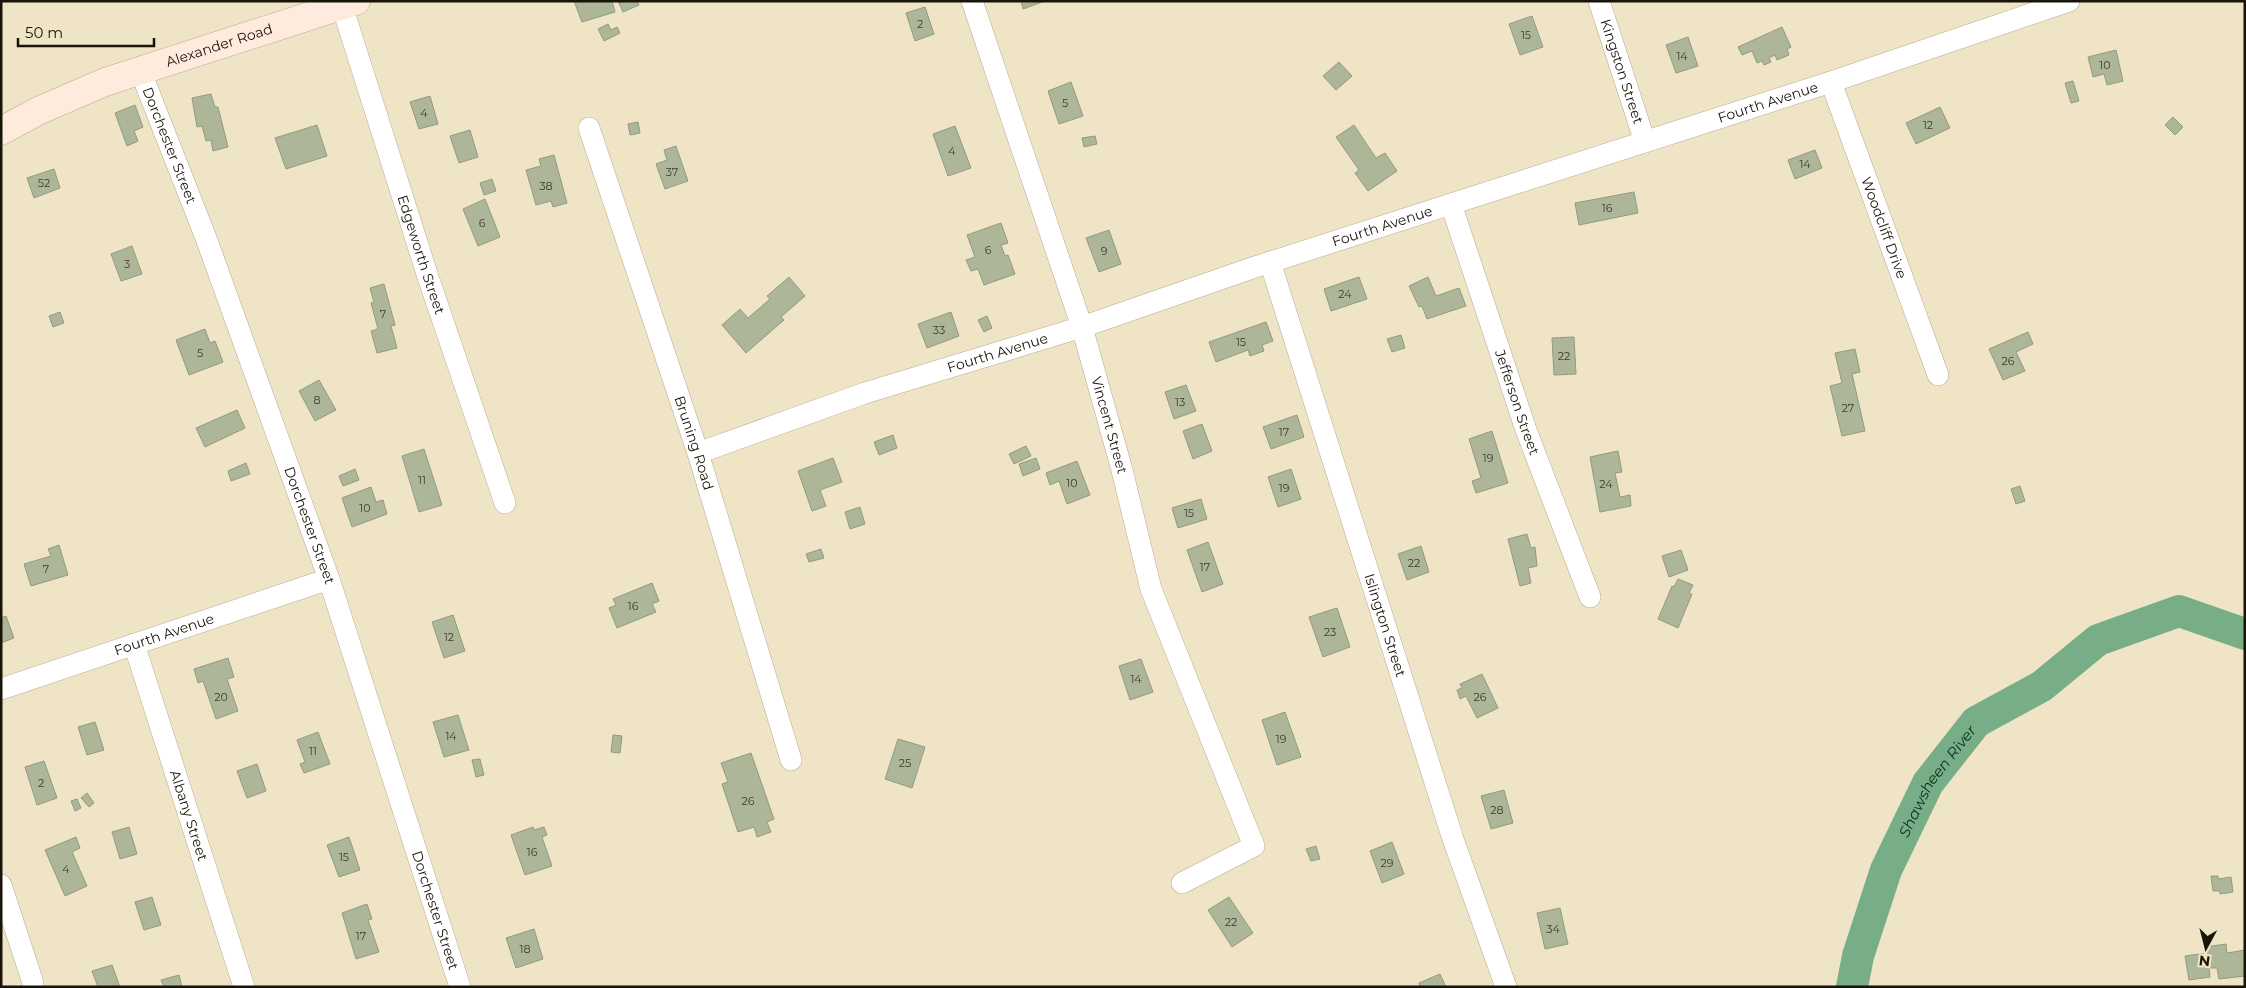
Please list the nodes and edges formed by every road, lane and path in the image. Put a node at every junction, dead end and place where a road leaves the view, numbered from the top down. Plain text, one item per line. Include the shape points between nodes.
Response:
1 (972, 1) edge
2 (1599, 1) edge
3 (2069, 1) edge
4 (349, 4) edge
5 (140, 70) junction
6 (1831, 82) junction
7 (589, 128) dead end
8 (1, 132) edge
9 (1645, 142) junction
10 (1451, 204) junction
11 (1270, 262) junction
12 (1082, 327) junction
13 (1938, 375) dead end
14 (698, 453) junction
15 (505, 503) dead end
16 (329, 579) junction
17 (1590, 598) dead end
18 (134, 644) junction
19 (1, 689) edge
20 (791, 760) dead end
21 (1182, 883) dead end
22 (1, 886) edge
23 (33, 983) dead end
24 (244, 987) edge
25 (460, 987) edge
26 (1506, 987) edge

1 - 12 street, Vincent Street
2 - 9 street, Kingston Street
3 - 6 street, Fourth Avenue
4 - 5 street, Alexander Road
4 - 15 street, Edgeworth Street via 425,267
5 - 8 street, Alexander Road via 38,111
5 - 16 street, Dorchester Street via 206,238
6 - 9 street, Fourth Avenue
6 - 13 street, Woodcliff Drive
7 - 14 street, Bruning Road
9 - 10 street, Fourth Avenue
10 - 11 street, Fourth Avenue
10 - 17 street, Jefferson Street via 1526,430
11 - 12 street, Fourth Avenue
11 - 26 street, Islington Street via 1453,839
12 - 14 street, Fourth Avenue via 864,393
12 - 21 street, Vincent Street via 1151,589 1254,846
14 - 20 street, Bruning Road
16 - 18 street, Fourth Avenue
16 - 25 street, Dorchester Street
18 - 19 street, Fourth Avenue
18 - 24 street, Albany Street
22 - 23 street

